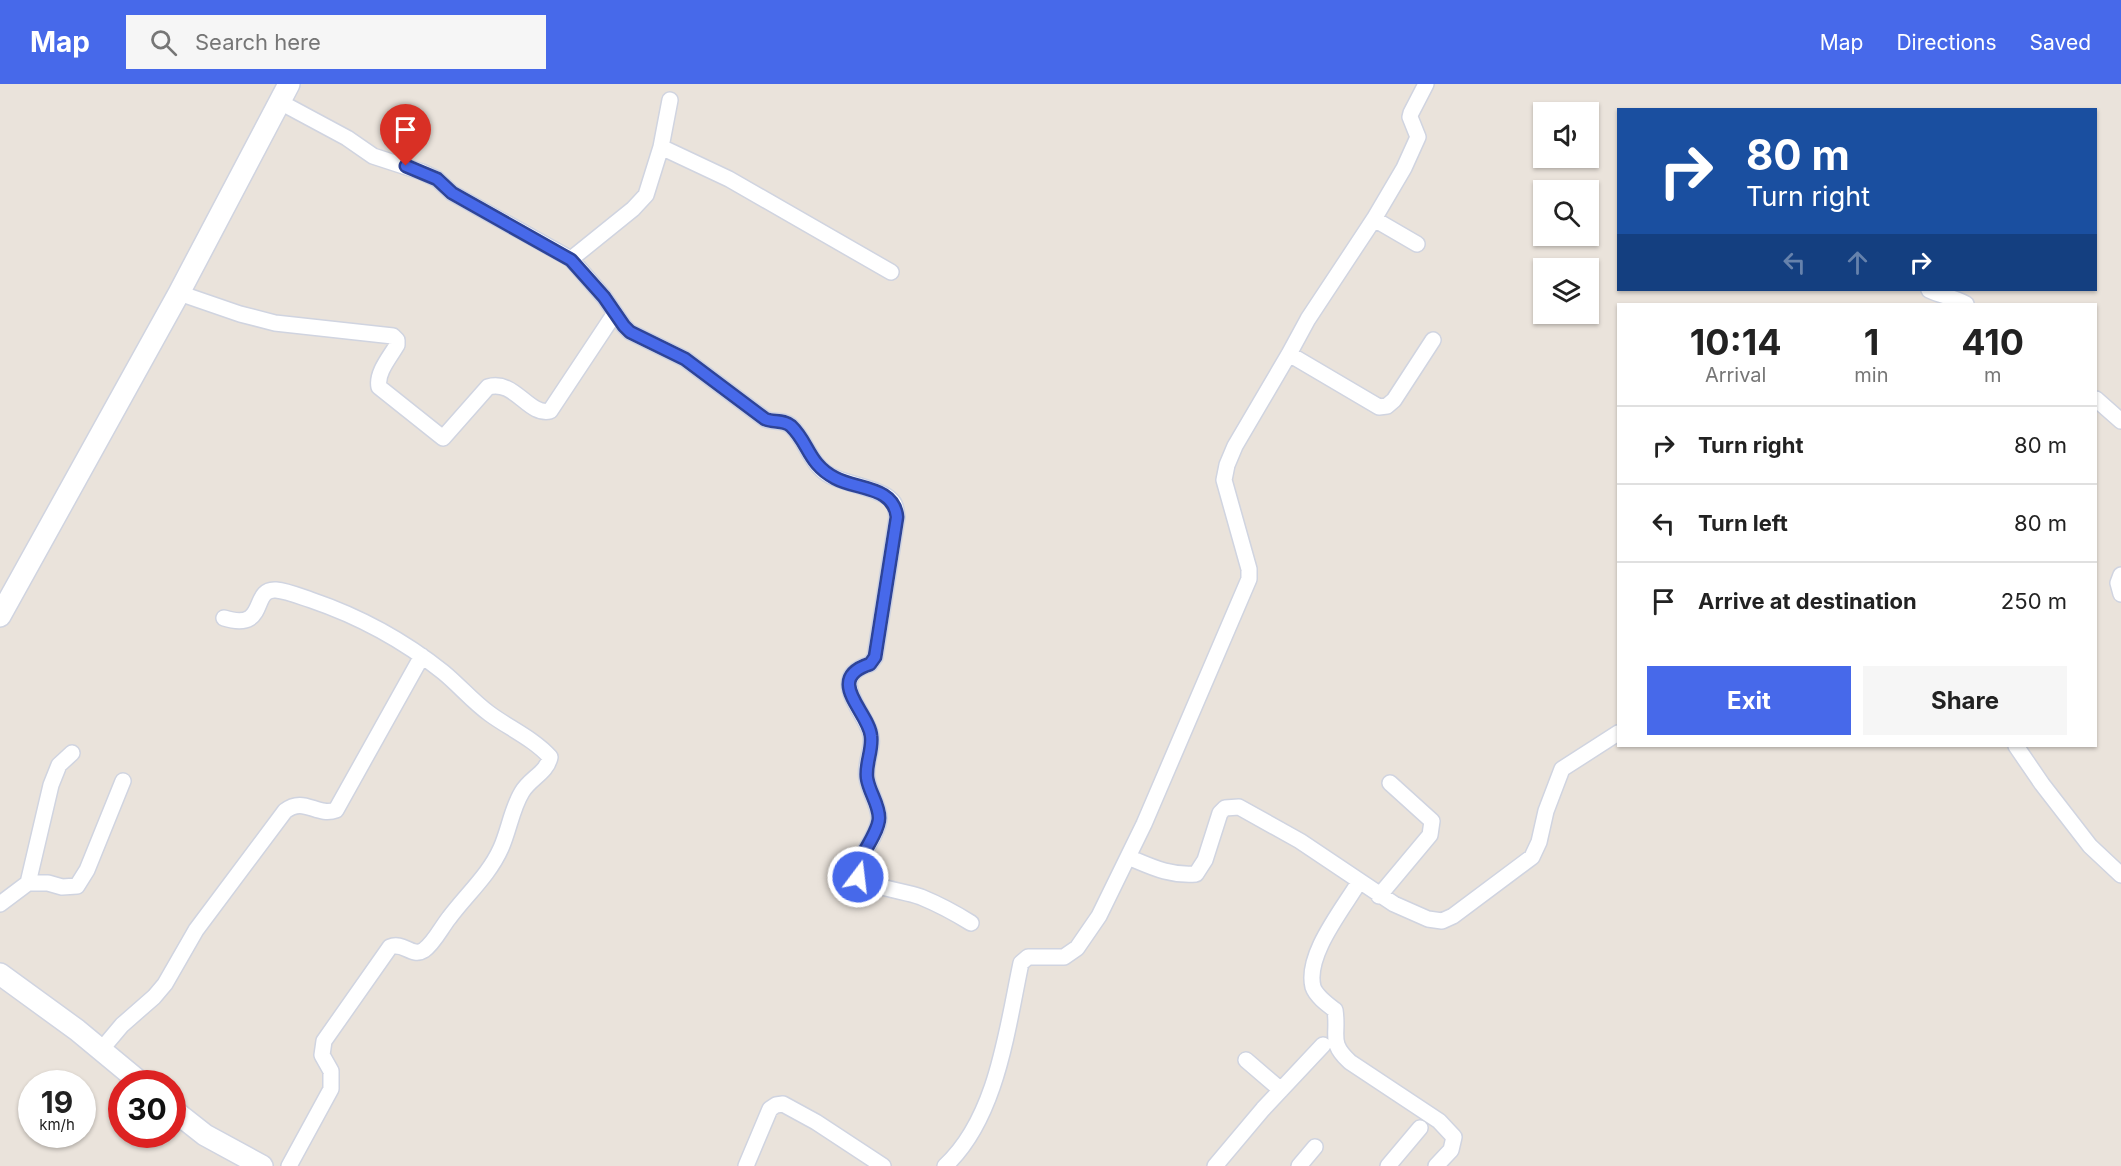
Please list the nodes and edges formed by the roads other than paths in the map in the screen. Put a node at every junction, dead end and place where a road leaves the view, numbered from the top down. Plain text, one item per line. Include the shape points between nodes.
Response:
1 (1426, 84) edge
2 (284, 93) edge
3 (670, 100) dead end
4 (662, 147) junction
5 (1374, 219) junction
6 (1417, 244) dead end
7 (571, 260) junction
8 (891, 272) dead end
9 (1931, 291) edge
10 (179, 292) junction
11 (1964, 303) edge
12 (615, 313) junction
13 (1433, 340) dead end
14 (1290, 354) junction
15 (2097, 401) edge
16 (2121, 420) edge
17 (2121, 575) edge
18 (2121, 594) edge
19 (0, 616) edge
20 (224, 618) dead end
21 (422, 656) junction
22 (1617, 734) edge
23 (2017, 747) edge
24 (72, 753) dead end
25 (123, 782) dead end
26 (1390, 783) dead end
27 (1128, 857) junction
28 (2121, 875) edge
29 (1359, 882) junction
30 (28, 883) junction
31 (1379, 896) junction
32 (0, 904) edge
33 (971, 923) dead end
34 (0, 974) edge
35 (1323, 1045) dead end
36 (101, 1050) junction
37 (1246, 1060) dead end
38 (125, 1070) edge
39 (1281, 1090) junction
40 (186, 1120) edge
41 (1420, 1128) dead end
42 (1315, 1147) dead end
43 (262, 1166) edge
44 (289, 1166) edge
45 (746, 1166) edge
46 (883, 1166) edge
47 (945, 1166) edge
48 (1215, 1166) edge
49 (1299, 1166) edge
50 (1388, 1166) edge
51 (1436, 1166) edge

1 - 5 street via 1410,117 1418,141
2 - 7 street via 373,156 437,179 452,193
2 - 10 main road
3 - 4 street
4 - 7 street via 646,195
4 - 8 street via 729,179
5 - 6 street
5 - 14 street via 1308,319
7 - 12 street
9 - 11 street
10 - 12 street via 275,323 393,336 397,345 380,374 379,387 443,438 488,387 495,385 511,390 537,410 550,411
10 - 19 main road
12 - 33 street via 630,332 685,359 765,419 790,425 827,474 891,499 897,517 875,657 855,671 849,686 871,734 867,778 879,821 855,873 867,881 920,897
13 - 14 street via 1394,400 1379,407
14 - 27 street via 1235,446 1224,480 1249,569 1246,590
15 - 16 street
17 - 18 street
20 - 21 street via 246,621 254,615 266,592 273,589 344,612
21 - 36 street via 336,810 329,813 298,805 285,811 196,930 165,984
21 - 44 street via 488,713 545,752 550,757 548,765 523,789 490,867 427,947 420,952 390,947 324,1041 322,1055 331,1071 331,1089
22 - 31 street via 1562,769 1532,857 1453,916 1442,921 1428,919
23 - 28 street via 2090,846
24 - 30 street via 58,765 51,785
25 - 30 street via 77,886
26 - 31 street via 1432,821 1430,835
27 - 29 street via 1164,872 1196,874 1205,860 1220,813 1232,806 1300,842
27 - 47 street via 1099,916 1077,948 1064,957 1028,957 1021,963 1005,1047 976,1128
29 - 31 street
29 - 51 street via 1317,951 1313,988 1335,1010 1339,1052 1439,1121 1454,1137 1451,1150
30 - 32 street
34 - 36 main road
35 - 39 street
36 - 38 main road
37 - 39 street
39 - 48 street
40 - 43 main road
41 - 50 street
42 - 49 street
45 - 46 street via 770,1109 783,1104

